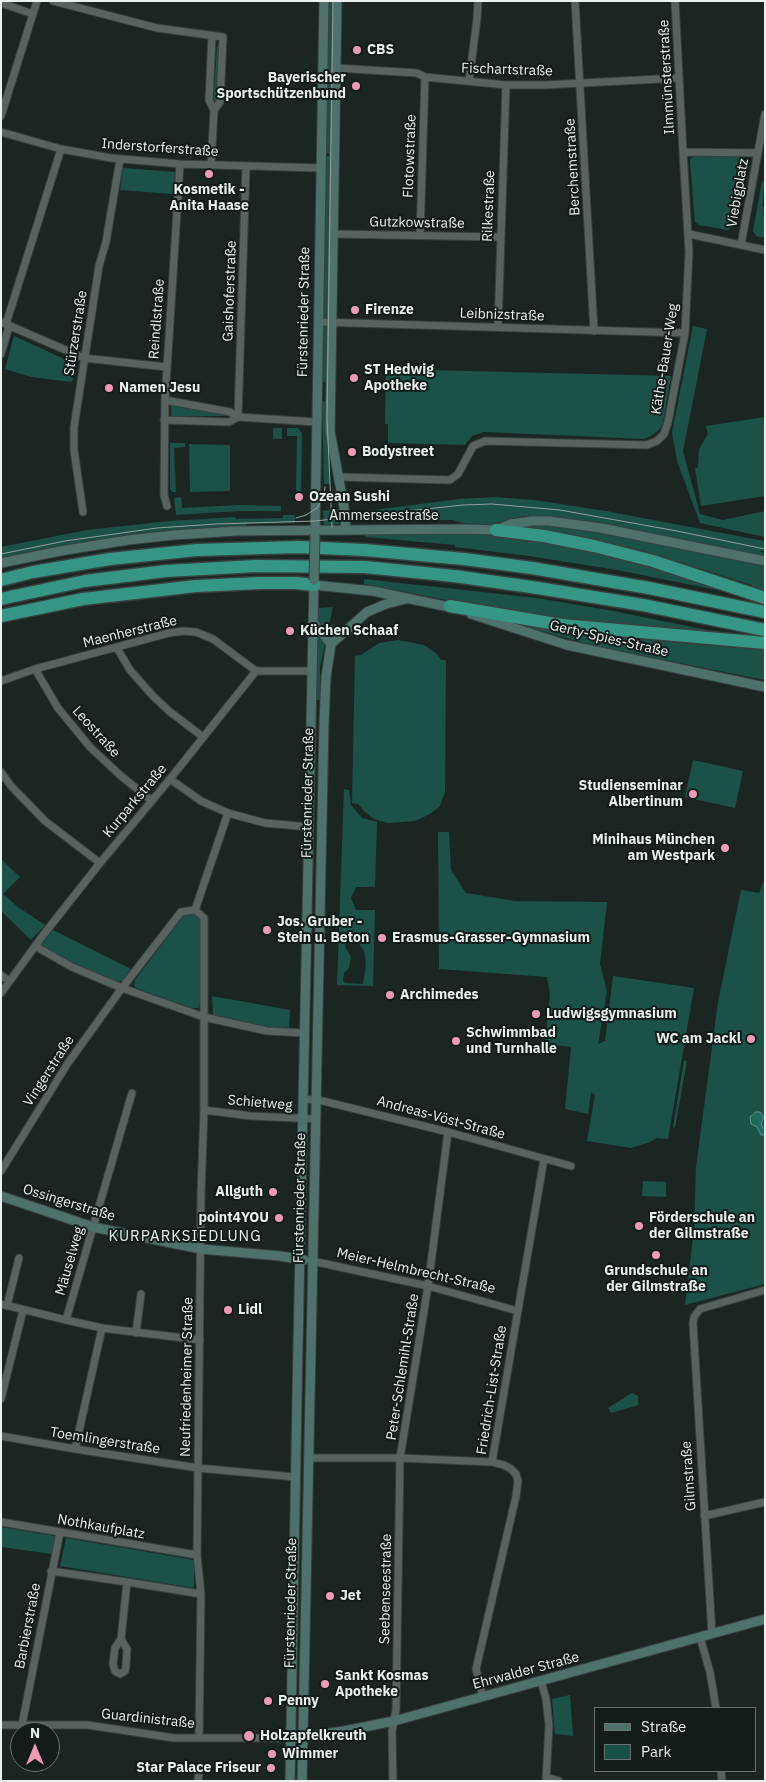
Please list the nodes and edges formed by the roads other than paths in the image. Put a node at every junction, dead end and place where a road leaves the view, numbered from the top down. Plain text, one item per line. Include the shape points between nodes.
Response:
1 (37, 1) edge
2 (53, 1) edge
3 (324, 1) edge
4 (337, 1) edge
5 (478, 1) edge
6 (575, 1) edge
7 (675, 1) edge
8 (1, 3) edge
9 (33, 14) junction
10 (212, 36) junction
11 (336, 68) junction
12 (425, 77) junction
13 (679, 78) junction
14 (468, 81) junction
15 (581, 83) junction
16 (506, 85) junction
17 (214, 110) junction
18 (765, 114) edge
19 (1, 116) edge
20 (1, 132) edge
21 (60, 150) junction
22 (683, 152) junction
23 (758, 153) junction
24 (120, 159) junction
25 (180, 164) junction
26 (210, 165) junction
27 (246, 166) junction
28 (321, 168) junction
29 (333, 234) junction
30 (688, 234) junction
31 (420, 236) junction
32 (501, 237) junction
33 (741, 245) junction
34 (765, 250) edge
35 (318, 322) junction
36 (331, 322) junction
37 (6, 324) edge
38 (498, 327) junction
39 (594, 331) junction
40 (685, 333) junction
41 (1, 354) edge
42 (84, 358) junction
43 (166, 367) junction
44 (165, 400) junction
45 (238, 418) junction
46 (164, 420) junction
47 (316, 422) junction
48 (338, 477) junction
49 (167, 506) dead end
50 (83, 512) dead end
51 (346, 530) junction
52 (496, 530) junction
53 (315, 532) junction
54 (765, 561) edge
55 (1, 562) edge
56 (1, 580) edge
57 (314, 583) junction
58 (765, 598) edge
59 (1, 599) edge
60 (410, 599) junction
61 (450, 606) junction
62 (765, 612) edge
63 (1, 616) edge
64 (313, 622) junction
65 (765, 630) edge
66 (765, 643) edge
67 (331, 644) junction
68 (117, 648) junction
69 (35, 669) junction
70 (256, 671) junction
71 (312, 671) junction
72 (1, 680) edge
73 (765, 687) edge
74 (202, 737) junction
75 (1, 772) edge
76 (170, 780) junction
77 (151, 800) junction
78 (228, 813) junction
79 (309, 827) junction
80 (100, 863) junction
81 (195, 910) junction
82 (36, 946) junction
83 (1, 975) edge
84 (9, 981) junction
85 (122, 988) junction
86 (1, 993) edge
87 (204, 1017) junction
88 (304, 1033) junction
89 (132, 1093) dead end
90 (303, 1099) junction
91 (315, 1100) junction
92 (204, 1110) junction
93 (302, 1119) junction
94 (315, 1119) junction
95 (448, 1132) junction
96 (544, 1159) junction
97 (571, 1166) dead end
98 (1, 1171) edge
99 (1, 1196) edge
100 (92, 1227) junction
101 (201, 1249) junction
102 (19, 1258) dead end
103 (306, 1260) junction
104 (428, 1286) junction
105 (765, 1290) edge
106 (141, 1294) dead end
107 (4, 1305) edge
108 (23, 1310) junction
109 (518, 1310) junction
110 (66, 1320) junction
111 (102, 1328) junction
112 (136, 1333) junction
113 (200, 1340) junction
114 (1, 1399) edge
115 (1, 1436) edge
116 (75, 1449) junction
117 (308, 1458) junction
118 (400, 1458) junction
119 (492, 1462) junction
120 (198, 1468) junction
121 (295, 1477) junction
122 (765, 1502) edge
123 (704, 1516) junction
124 (1, 1522) edge
125 (60, 1532) junction
126 (197, 1555) junction
127 (51, 1572) junction
128 (127, 1582) junction
129 (201, 1594) junction
130 (765, 1619) edge
131 (712, 1634) junction
132 (700, 1637) junction
133 (121, 1639) dead end
134 (541, 1681) junction
135 (483, 1697) junction
136 (716, 1707) edge
137 (394, 1721) junction
138 (23, 1722) edge
139 (60, 1725) edge
140 (302, 1737) junction
141 (199, 1738) junction
142 (292, 1738) junction
143 (199, 1772) dead end
144 (546, 1779) edge
145 (198, 1781) edge
146 (290, 1781) edge
147 (302, 1781) edge
148 (393, 1781) edge
149 (559, 1781) edge

1 - 9 street
2 - 10 street via 157,28
3 - 28 main road, Fürstenrieder Straße
4 - 11 main road, Fürstenrieder Straße
5 - 14 street
6 - 15 street, Berchemstraße
7 - 13 street, Ilmmünsterstraße
8 - 9 street
9 - 19 street
10 - 17 street via 209,100
10 - 17 street via 223,38 220,102
11 - 12 street, Fischartstraße via 417,73
11 - 29 main road, Fürstenrieder Straße
12 - 14 street, Fischartstraße
12 - 31 street, Flotowstraße
13 - 15 street, Fischartstraße
13 - 22 street, Ilmmünsterstraße
14 - 16 street, Fischartstraße
15 - 16 street, Fischartstraße
15 - 39 street, Berchemstraße
16 - 32 street, Rilkestraße
17 - 26 street
18 - 23 street
20 - 21 street, Inderstorferstraße
21 - 24 street, Inderstorferstraße
21 - 37 street
22 - 23 street, Viebigplatz
22 - 30 street
23 - 33 street, Viebigplatz
24 - 25 street, Inderstorferstraße
24 - 42 street, Stürzerstraße
25 - 26 street, Inderstorferstraße
25 - 43 street, Reindlstraße
26 - 27 street, Inderstorferstraße
27 - 28 street, Inderstorferstraße
27 - 45 street, Gaishoferstraße
28 - 35 main road, Fürstenrieder Straße
29 - 31 street, Gutzkowstraße
29 - 36 main road, Fürstenrieder Straße
30 - 33 street
30 - 40 street, Käthe-Bauer-Weg
31 - 32 street, Gutzkowstraße
32 - 38 street, Rilkestraße
33 - 34 street
35 - 36 street, Leibnizstraße
35 - 47 main road, Fürstenrieder Straße
36 - 38 street, Leibnizstraße
36 - 48 main road, Fürstenrieder Straße via 330,431
37 - 41 street
37 - 42 street
38 - 39 street, Leibnizstraße
39 - 40 street, Leibnizstraße
40 - 48 street, Käthe-Bauer-Weg via 668,422 664,434 657,441 647,444 479,442 473,446 458,474 450,480
42 - 43 street
42 - 50 street, Stürzerstraße via 74,427
43 - 44 street, Reindlstraße
44 - 45 street via 230,412
44 - 46 street, Reindlstraße
45 - 46 street via 229,422
45 - 47 street
46 - 49 street, Reindlstraße via 164,496
47 - 53 main road, Fürstenrieder Straße
48 - 51 main road, Fürstenrieder Straße
51 - 52 main road, Ammerseestraße
51 - 53 main road, Ammerseestraße
52 - 54 main road, Ammerseestraße via 518,523 549,521 601,528
52 - 58 highway via 594,546 653,561
53 - 55 main road, Ammerseestraße via 236,531 174,535 60,550
53 - 57 main road, Fürstenrieder Straße, bridge
56 - 62 highway via 110,559 197,550 298,547 365,550 532,568
57 - 60 main road
57 - 63 highway via 187,587 83,599
57 - 64 main road, Fürstenrieder Straße
59 - 65 highway via 84,581 166,571 256,566 364,567 538,588
60 - 61 main road
60 - 67 main road via 367,612
61 - 66 highway via 562,625
61 - 73 main road, Gerty-Spies-Straße via 567,645
64 - 67 main road
64 - 71 main road, Fürstenrieder Straße
67 - 91 main road, Fürstenrieder Straße via 324,723
68 - 69 street, Maenherstraße
68 - 70 street, Maenherstraße via 169,633 196,632 213,639
68 - 74 street via 130,670 154,696
69 - 72 street, Maenherstraße
69 - 77 street, Leostraße via 58,708 90,747
70 - 71 street
70 - 74 street, Kurparkstraße
71 - 79 main road, Fürstenrieder Straße
74 - 76 street, Kurparkstraße
75 - 80 street via 45,821
76 - 77 street, Kurparkstraße
76 - 78 street via 201,801
77 - 80 street, Kurparkstraße
78 - 79 street via 265,823
78 - 81 street
79 - 88 main road, Fürstenrieder Straße
80 - 82 street, Kurparkstraße
81 - 85 street, Vingerstraße via 181,912
81 - 87 street, Neufriedenheimer Straße via 204,918
82 - 84 street, Kurparkstraße
82 - 85 street via 72,968
83 - 84 street
84 - 86 street, Kurparkstraße
85 - 87 street
85 - 98 street, Vingerstraße via 68,1063
87 - 88 street via 267,1031
87 - 92 street, Neufriedenheimer Straße
88 - 90 main road, Fürstenrieder Straße
89 - 100 street, Mäuselweg
90 - 91 street, Andreas-Vöst-Straße
90 - 93 main road, Fürstenrieder Straße
91 - 94 main road, Fürstenrieder Straße
91 - 95 street, Andreas-Vöst-Straße
92 - 93 street, Schietweg
92 - 101 street, Neufriedenheimer Straße
93 - 94 street, Schietweg
93 - 103 main road, Fürstenrieder Straße
94 - 103 main road, Fürstenrieder Straße
95 - 96 street, Andreas-Vöst-Straße
95 - 104 street, Peter-Schlemihl-Straße
96 - 97 street, Andreas-Vöst-Straße
96 - 109 street, Friedrich-List-Straße
99 - 100 main road, Ossingerstraße
100 - 101 main road, Ossingerstraße
100 - 110 street, Mäuselweg
101 - 103 main road, Ossingerstraße
101 - 113 street, Neufriedenheimer Straße
102 - 107 street
103 - 104 street, Meier-Helmbrecht-Straße
103 - 117 main road, Fürstenrieder Straße
103 - 121 main road, Fürstenrieder Straße
104 - 109 street, Meier-Helmbrecht-Straße
104 - 118 street, Peter-Schlemihl-Straße
105 - 123 street, Gilmstraße via 700,1309 694,1317
106 - 112 street
107 - 108 street
108 - 110 street
108 - 114 street
109 - 119 street, Friedrich-List-Straße
110 - 111 street
111 - 112 street
111 - 116 street
112 - 113 street
113 - 120 street, Neufriedenheimer Straße
115 - 116 street, Toemlingerstraße
116 - 120 street, Toemlingerstraße
117 - 118 street
117 - 140 main road, Fürstenrieder Straße
118 - 119 street
118 - 137 street, Seebenseestraße
119 - 135 street, Friedrich-List-Straße via 511,1469 518,1481 476,1669
120 - 121 street, Toemlingerstraße
120 - 126 street, Neufriedenheimer Straße
121 - 142 main road, Fürstenrieder Straße
122 - 123 street
123 - 131 street, Gilmstraße
124 - 125 street, Nothkaufplatz
125 - 126 street, Nothkaufplatz
125 - 127 street, Barbierstraße
126 - 129 street, Neufriedenheimer Straße
127 - 128 street
127 - 138 street, Barbierstraße
128 - 129 street
128 - 133 street
129 - 141 street, Neufriedenheimer Straße
130 - 131 main road, Ehrwalder Straße
131 - 132 main road, Ehrwalder Straße
132 - 134 main road, Ehrwalder Straße
132 - 136 street
134 - 135 main road, Ehrwalder Straße
134 - 144 street via 549,1725
135 - 137 main road, Ehrwalder Straße
137 - 140 main road, Ehrwalder Straße
137 - 148 street, Seebenseestraße
139 - 141 street, Guardinistraße via 88,1725 174,1738
140 - 142 main road, Ehrwalder Straße
140 - 147 main road, Fürstenrieder Straße
141 - 142 street, Guardinistraße
142 - 146 main road, Fürstenrieder Straße
143 - 145 street
144 - 149 street

